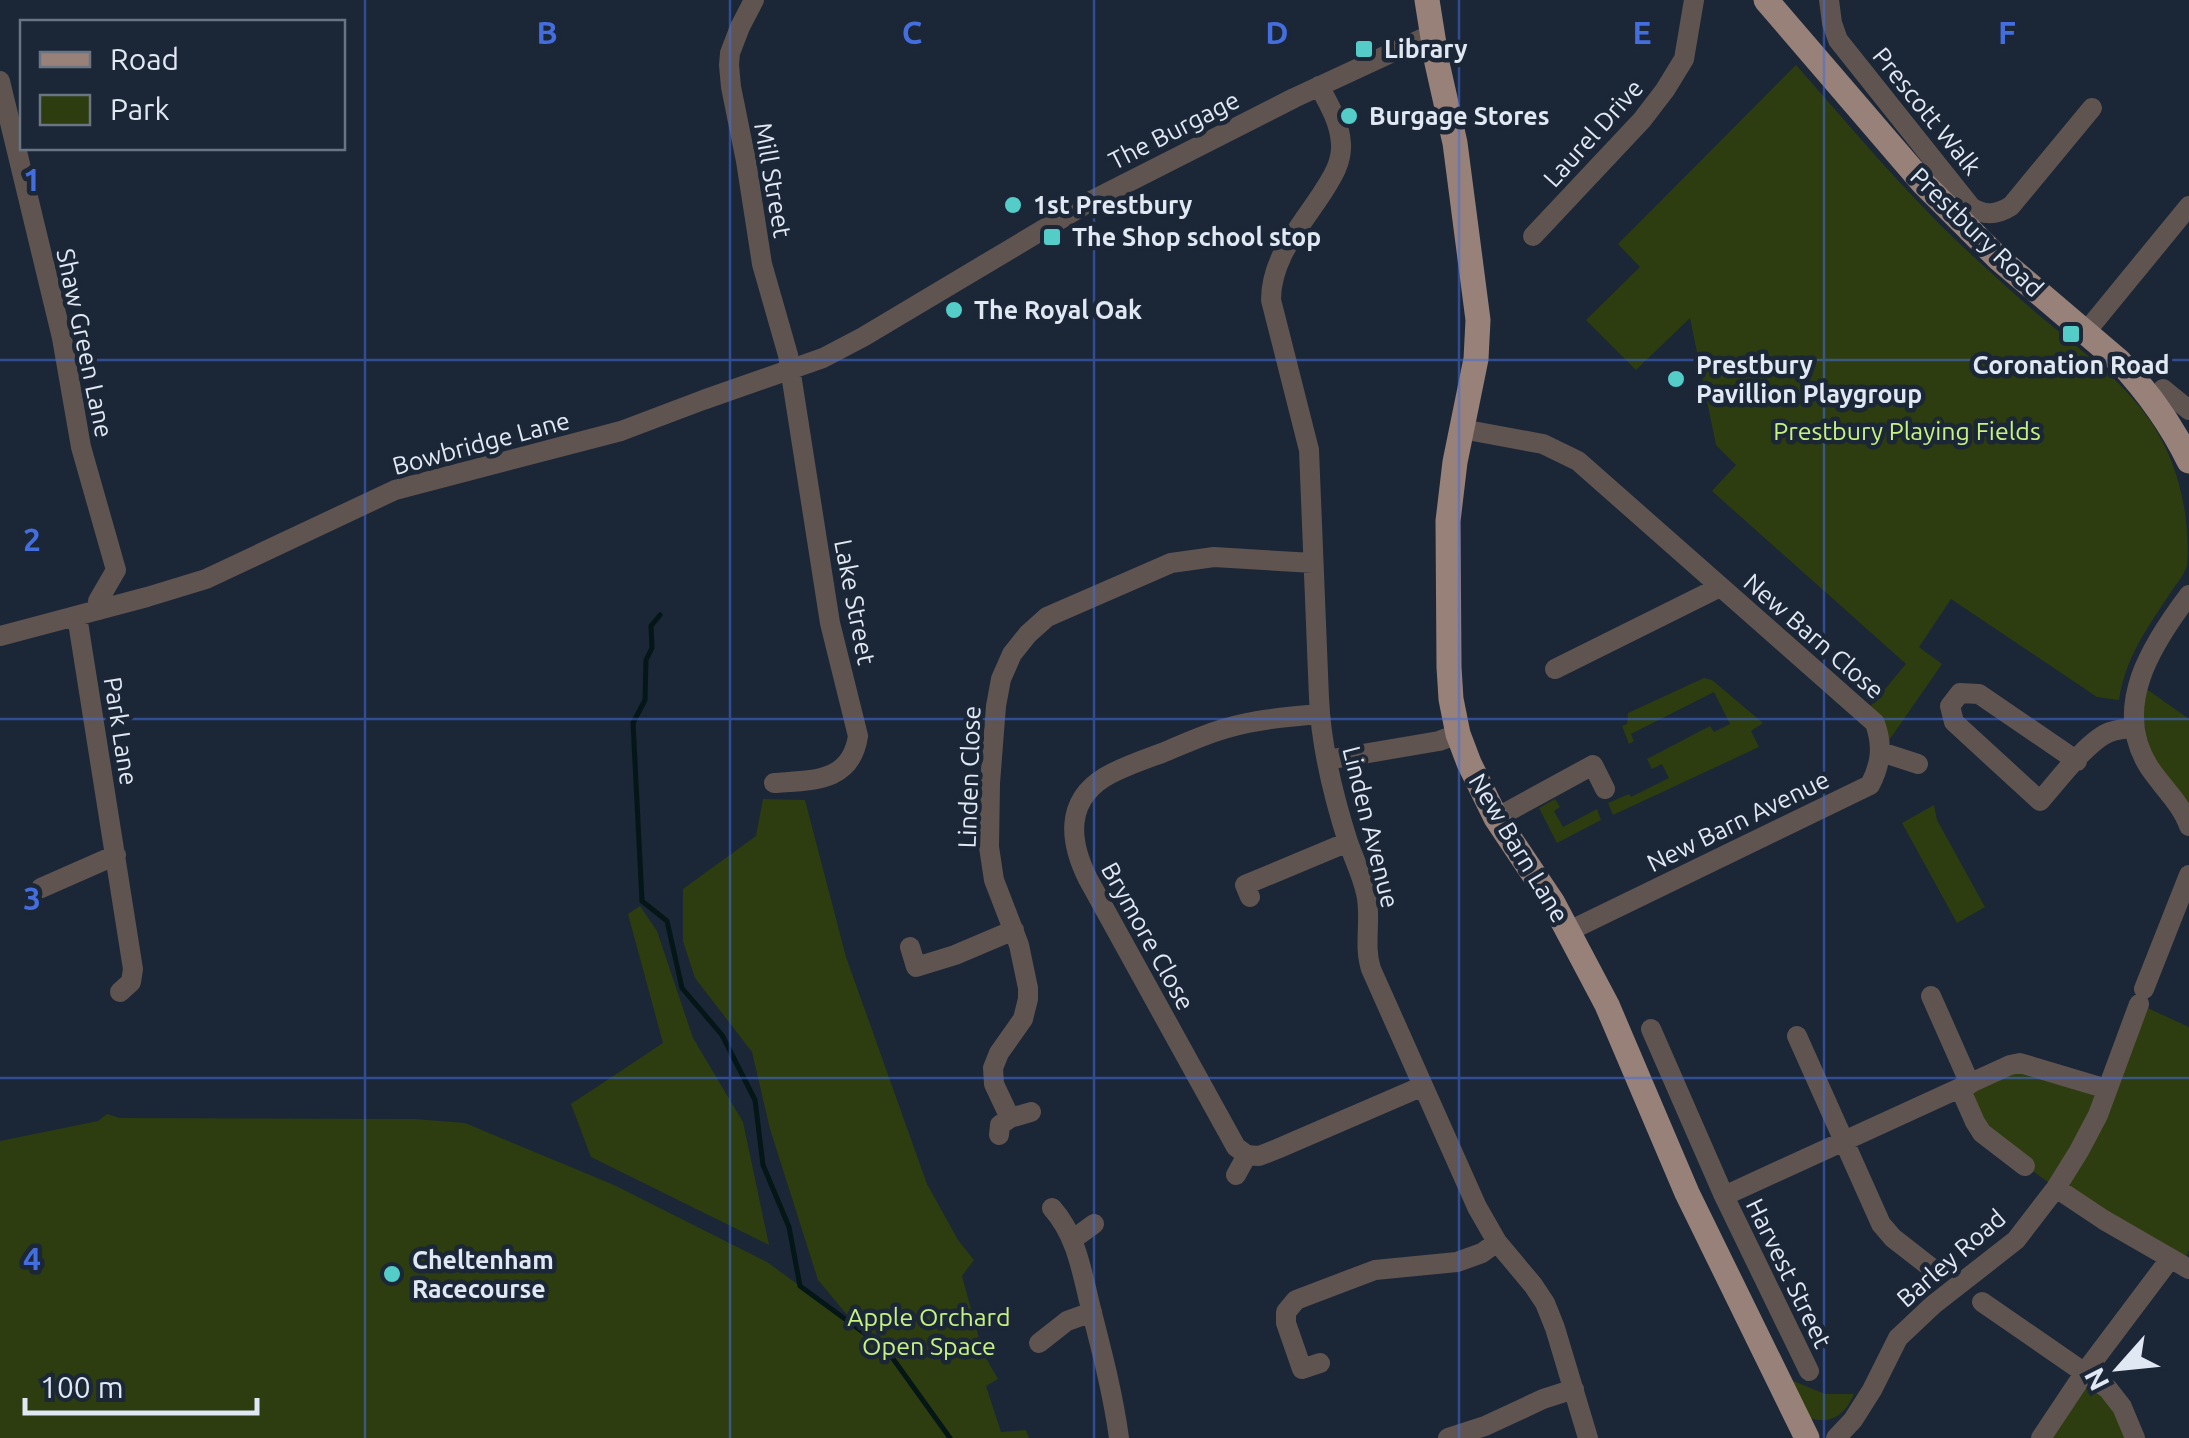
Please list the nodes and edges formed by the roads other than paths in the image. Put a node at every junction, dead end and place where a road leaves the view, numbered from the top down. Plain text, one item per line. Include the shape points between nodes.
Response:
1 (754, 0) edge
2 (1427, 0) edge
3 (1694, 0) edge
4 (1766, 0) edge
5 (1829, 0) edge
6 (1790, 11) edge
7 (1432, 34) junction
8 (0, 80) edge
9 (1319, 86) junction
10 (2092, 108) dead end
11 (2189, 206) edge
12 (1533, 236) dead end
13 (2085, 333) junction
14 (789, 370) junction
15 (2163, 389) dead end
16 (2189, 410) edge
17 (1462, 430) junction
18 (2188, 455) edge
19 (1313, 563) junction
20 (116, 570) junction
21 (1720, 587) junction
22 (2189, 595) edge
23 (147, 597) junction
24 (99, 610) junction
25 (78, 616) junction
26 (0, 636) edge
27 (1554, 669) dead end
28 (1320, 714) junction
29 (2134, 728) junction
30 (1458, 734) junction
31 (1881, 752) junction
32 (1327, 760) junction
33 (2076, 760) junction
34 (1918, 764) dead end
35 (774, 783) dead end
36 (1605, 789) dead end
37 (1496, 818) junction
38 (2189, 826) edge
39 (1348, 842) junction
40 (116, 854) junction
41 (2189, 878) edge
42 (1244, 885) dead end
43 (42, 888) dead end
44 (1014, 930) junction
45 (1569, 930) junction
46 (916, 966) dead end
47 (120, 992) dead end
48 (1932, 996) dead end
49 (1651, 1029) dead end
50 (1797, 1036) dead end
51 (1423, 1086) junction
52 (1965, 1086) junction
53 (2107, 1089) junction
54 (1031, 1112) dead end
55 (1844, 1140) junction
56 (1246, 1154) junction
57 (2024, 1166) dead end
58 (1236, 1174) dead end
59 (2056, 1188) junction
60 (1724, 1196) junction
61 (1052, 1208) dead end
62 (1094, 1224) dead end
63 (1072, 1240) junction
64 (1497, 1242) junction
65 (2170, 1258) junction
66 (1934, 1270) dead end
67 (2189, 1270) edge
68 (1982, 1302) dead end
69 (1092, 1312) junction
70 (1039, 1342) dead end
71 (1320, 1363) dead end
72 (1809, 1372) dead end
73 (2085, 1372) junction
74 (1574, 1389) junction
75 (1119, 1438) edge
76 (1448, 1438) edge
77 (1588, 1438) edge
78 (1807, 1438) edge
79 (1836, 1438) edge
80 (2041, 1438) edge
81 (2135, 1438) edge

1 - 14 street, Mill Street via 728,65 762,264
2 - 7 main road, New Barn Lane
3 - 12 street, Laurel Drive via 1684,59 1665,90
4 - 6 main road, Prestbury Road
5 - 10 street, Prescott Walk via 1838,40 1976,210 1988,214 2011,206
6 - 13 main road, Prestbury Road via 1924,184
7 - 9 street, The Burgage
7 - 17 main road, New Barn Lane via 1455,143 1478,320
8 - 20 street, Shaw Green Lane via 62,338 81,448
9 - 14 street, The Burgage via 1091,200 863,337
9 - 19 street, Linden Avenue via 1338,130 1340,157 1280,256 1270,300 1307,435
11 - 13 street
13 - 18 main road, Prestbury Road via 2135,378
14 - 23 street, Bowbridge Lane via 621,431 395,490 206,579
14 - 35 street, Lake Street via 830,623 858,736 854,753 836,773
15 - 16 street
17 - 21 street, New Barn Close via 1566,453
17 - 30 main road, New Barn Lane via 1446,548 1448,667
19 - 28 street, Linden Avenue
19 - 44 street, Linden Close via 1214,557 1170,563 1047,617 1019,643 998,692 990,783 990,863
20 - 23 street
20 - 24 street
21 - 27 street, New Barn Close
21 - 31 street, New Barn Close via 1875,723
22 - 29 street via 2143,669
23 - 24 street, Bowbridge Lane
24 - 25 street, Bowbridge Lane
25 - 26 street, Bowbridge Lane
25 - 40 street, Park Lane
28 - 32 street, Linden Avenue
28 - 56 street, Brymore Close via 1227,728 1116,772 1088,792 1074,824 1074,848 1088,879 1236,1147
29 - 33 street via 2100,737
29 - 38 street via 2145,761
30 - 32 street
30 - 37 main road, New Barn Lane
31 - 34 street
31 - 45 street, New Barn Avenue via 1870,786
32 - 39 street, Linden Avenue
33 - 33 street via 1985,697 1960,693 1950,706 1954,722 2040,801
36 - 37 street via 1593,765
37 - 45 main road, New Barn Lane
39 - 42 street
39 - 51 street, Linden Avenue via 1368,901 1369,963
40 - 43 street
40 - 47 street, Park Lane via 134,968
41 - 53 street
44 - 46 street
44 - 54 street, Linden Close via 1028,999 1023,1019 984,1068 1005,1126
45 - 78 main road, New Barn Lane
48 - 52 street
49 - 60 street, Harvest Street
50 - 55 street
51 - 56 street via 1278,1149
51 - 64 street, Linden Avenue
52 - 53 street, Harvest Street via 2020,1063
52 - 55 street, Harvest Street
52 - 57 street via 1982,1133
53 - 59 street, Barley Road
55 - 60 street, Harvest Street
55 - 66 street via 1881,1224
56 - 58 street
59 - 65 street
59 - 79 street, Barley Road via 2016,1240 1898,1338 1854,1420
60 - 72 street, Harvest Street
61 - 63 street
62 - 63 street
63 - 69 street
64 - 71 street via 1457,1262 1375,1270 1296,1300 1285,1318 1302,1369
64 - 74 street, Linden Avenue via 1545,1303
65 - 67 street
65 - 73 street
68 - 73 street
69 - 70 street
69 - 75 street
73 - 80 street
73 - 81 street via 2118,1400
74 - 76 street
74 - 77 street, Linden Avenue

